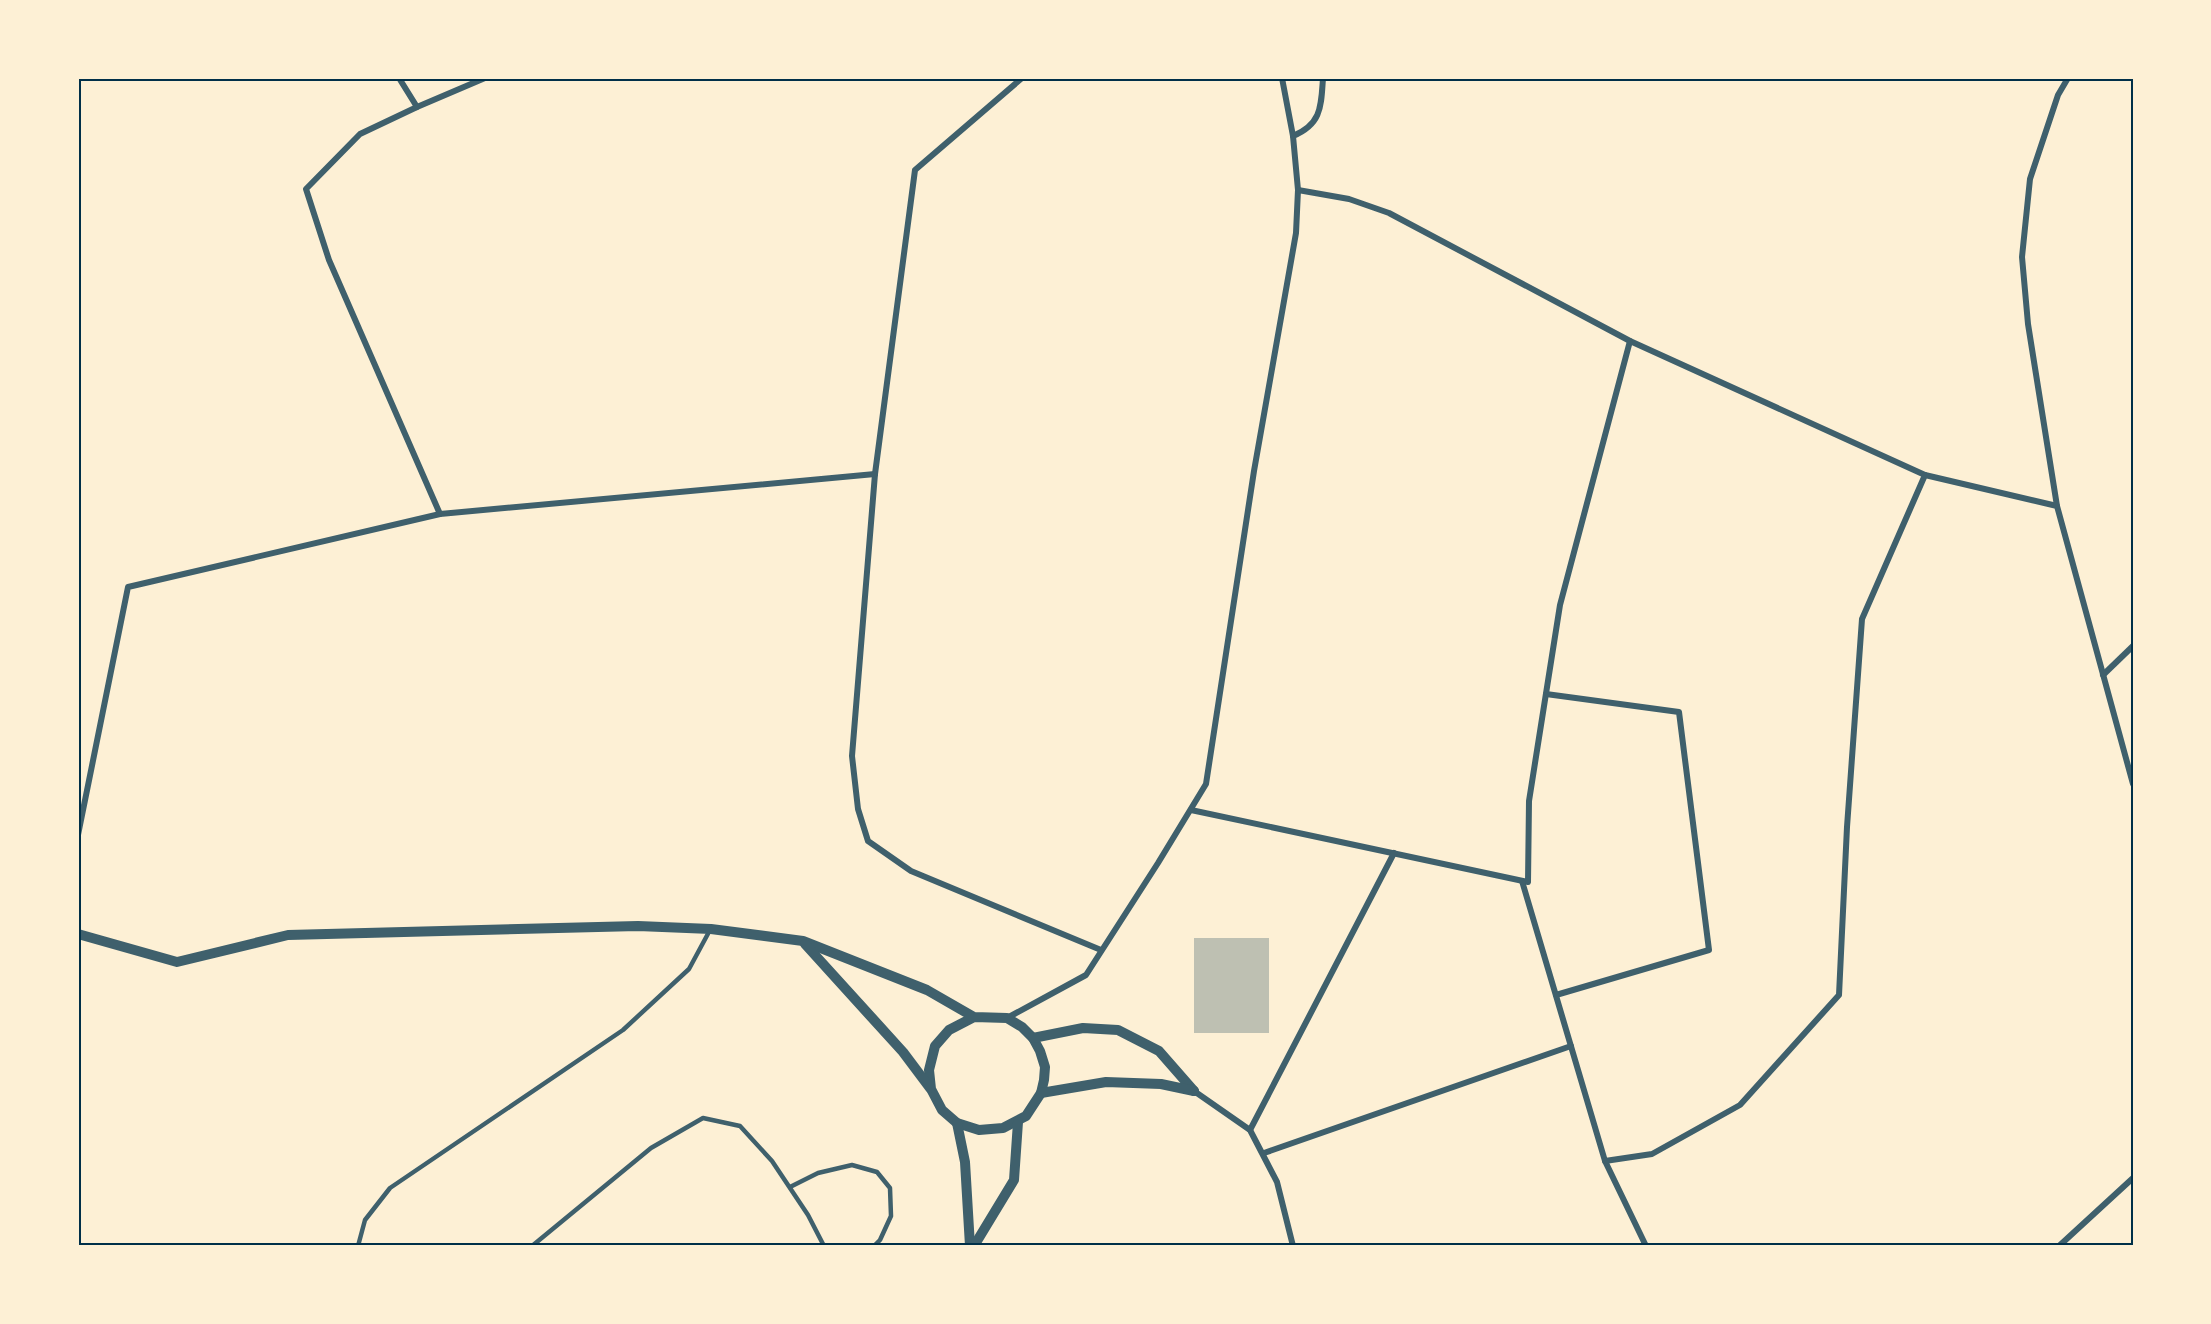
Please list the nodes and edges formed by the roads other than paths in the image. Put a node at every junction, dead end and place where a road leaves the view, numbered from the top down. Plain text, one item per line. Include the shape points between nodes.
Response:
1 (399, 78) edge
2 (485, 78) edge
3 (1022, 78) edge
4 (1282, 78) edge
5 (1323, 78) edge
6 (2068, 78) edge
7 (417, 107) junction
8 (1293, 136) junction
9 (1298, 190) junction
10 (1630, 341) junction
11 (875, 474) junction
12 (1925, 475) junction
13 (2057, 506) junction
14 (440, 514) junction
15 (2133, 646) edge
16 (2103, 675) junction
17 (1546, 694) junction
18 (2133, 784) edge
19 (1191, 810) junction
20 (78, 835) edge
21 (1394, 853) junction
22 (1522, 881) junction
23 (711, 929) junction
24 (78, 934) edge
25 (803, 941) junction
26 (1101, 950) junction
27 (1556, 995) junction
28 (974, 1017) junction
29 (1007, 1018) junction
30 (1034, 1038) junction
31 (1571, 1046) junction
32 (931, 1089) junction
33 (1194, 1091) junction
34 (1041, 1093) junction
35 (1018, 1122) junction
36 (957, 1123) junction
37 (1250, 1130) junction
38 (1264, 1153) junction
39 (1605, 1161) junction
40 (2133, 1178) edge
41 (790, 1187) junction
42 (358, 1246) edge
43 (532, 1246) edge
44 (824, 1246) edge
45 (874, 1246) edge
46 (972, 1246) edge
47 (1293, 1246) edge
48 (1646, 1246) edge
49 (2059, 1246) edge

1 - 7 street
2 - 7 street
3 - 11 street via 915,170
4 - 8 street
5 - 8 street via 1322,105 1315,121
6 - 13 street via 2058,95 2030,179 2022,257 2028,324
7 - 14 street via 360,134 306,189 329,260
8 - 9 street
9 - 10 street via 1349,199 1389,213
9 - 19 street via 1296,233 1254,471 1206,784
10 - 12 street
10 - 17 street via 1560,605
11 - 14 street
11 - 26 street via 852,756 858,810 868,841 910,871
12 - 13 street
12 - 39 street via 1862,619 1839,995 1740,1105 1652,1154
13 - 16 street
14 - 20 street via 128,587
15 - 16 street
16 - 18 street
17 - 22 street via 1529,801 1528,882
17 - 27 street via 1679,712 1709,950
19 - 21 street
19 - 26 street
21 - 22 street
21 - 37 street
22 - 27 street
23 - 24 street via 592,926 288,935 177,962
23 - 25 street
23 - 42 lane via 689,969 623,1030 390,1188 365,1220
25 - 28 street via 927,990
25 - 32 street via 903,1052
26 - 29 street via 1086,975
27 - 31 street
28 - 29 street
28 - 32 street via 949,1030 935,1046 929,1070
29 - 30 street
30 - 33 street via 1083,1028 1118,1030 1159,1051
30 - 34 street via 1045,1067
31 - 38 street
31 - 39 street
32 - 36 street via 942,1110
33 - 34 street via 1161,1084 1106,1082
33 - 37 street
34 - 35 street
35 - 36 street via 979,1130
35 - 46 street via 1014,1180
36 - 46 street via 965,1162
37 - 38 street
38 - 47 street via 1277,1182
39 - 48 street
40 - 49 street
41 - 43 lane via 740,1126 703,1118 651,1148
41 - 44 lane
41 - 45 lane via 818,1173 852,1165 877,1172 890,1188 891,1216

